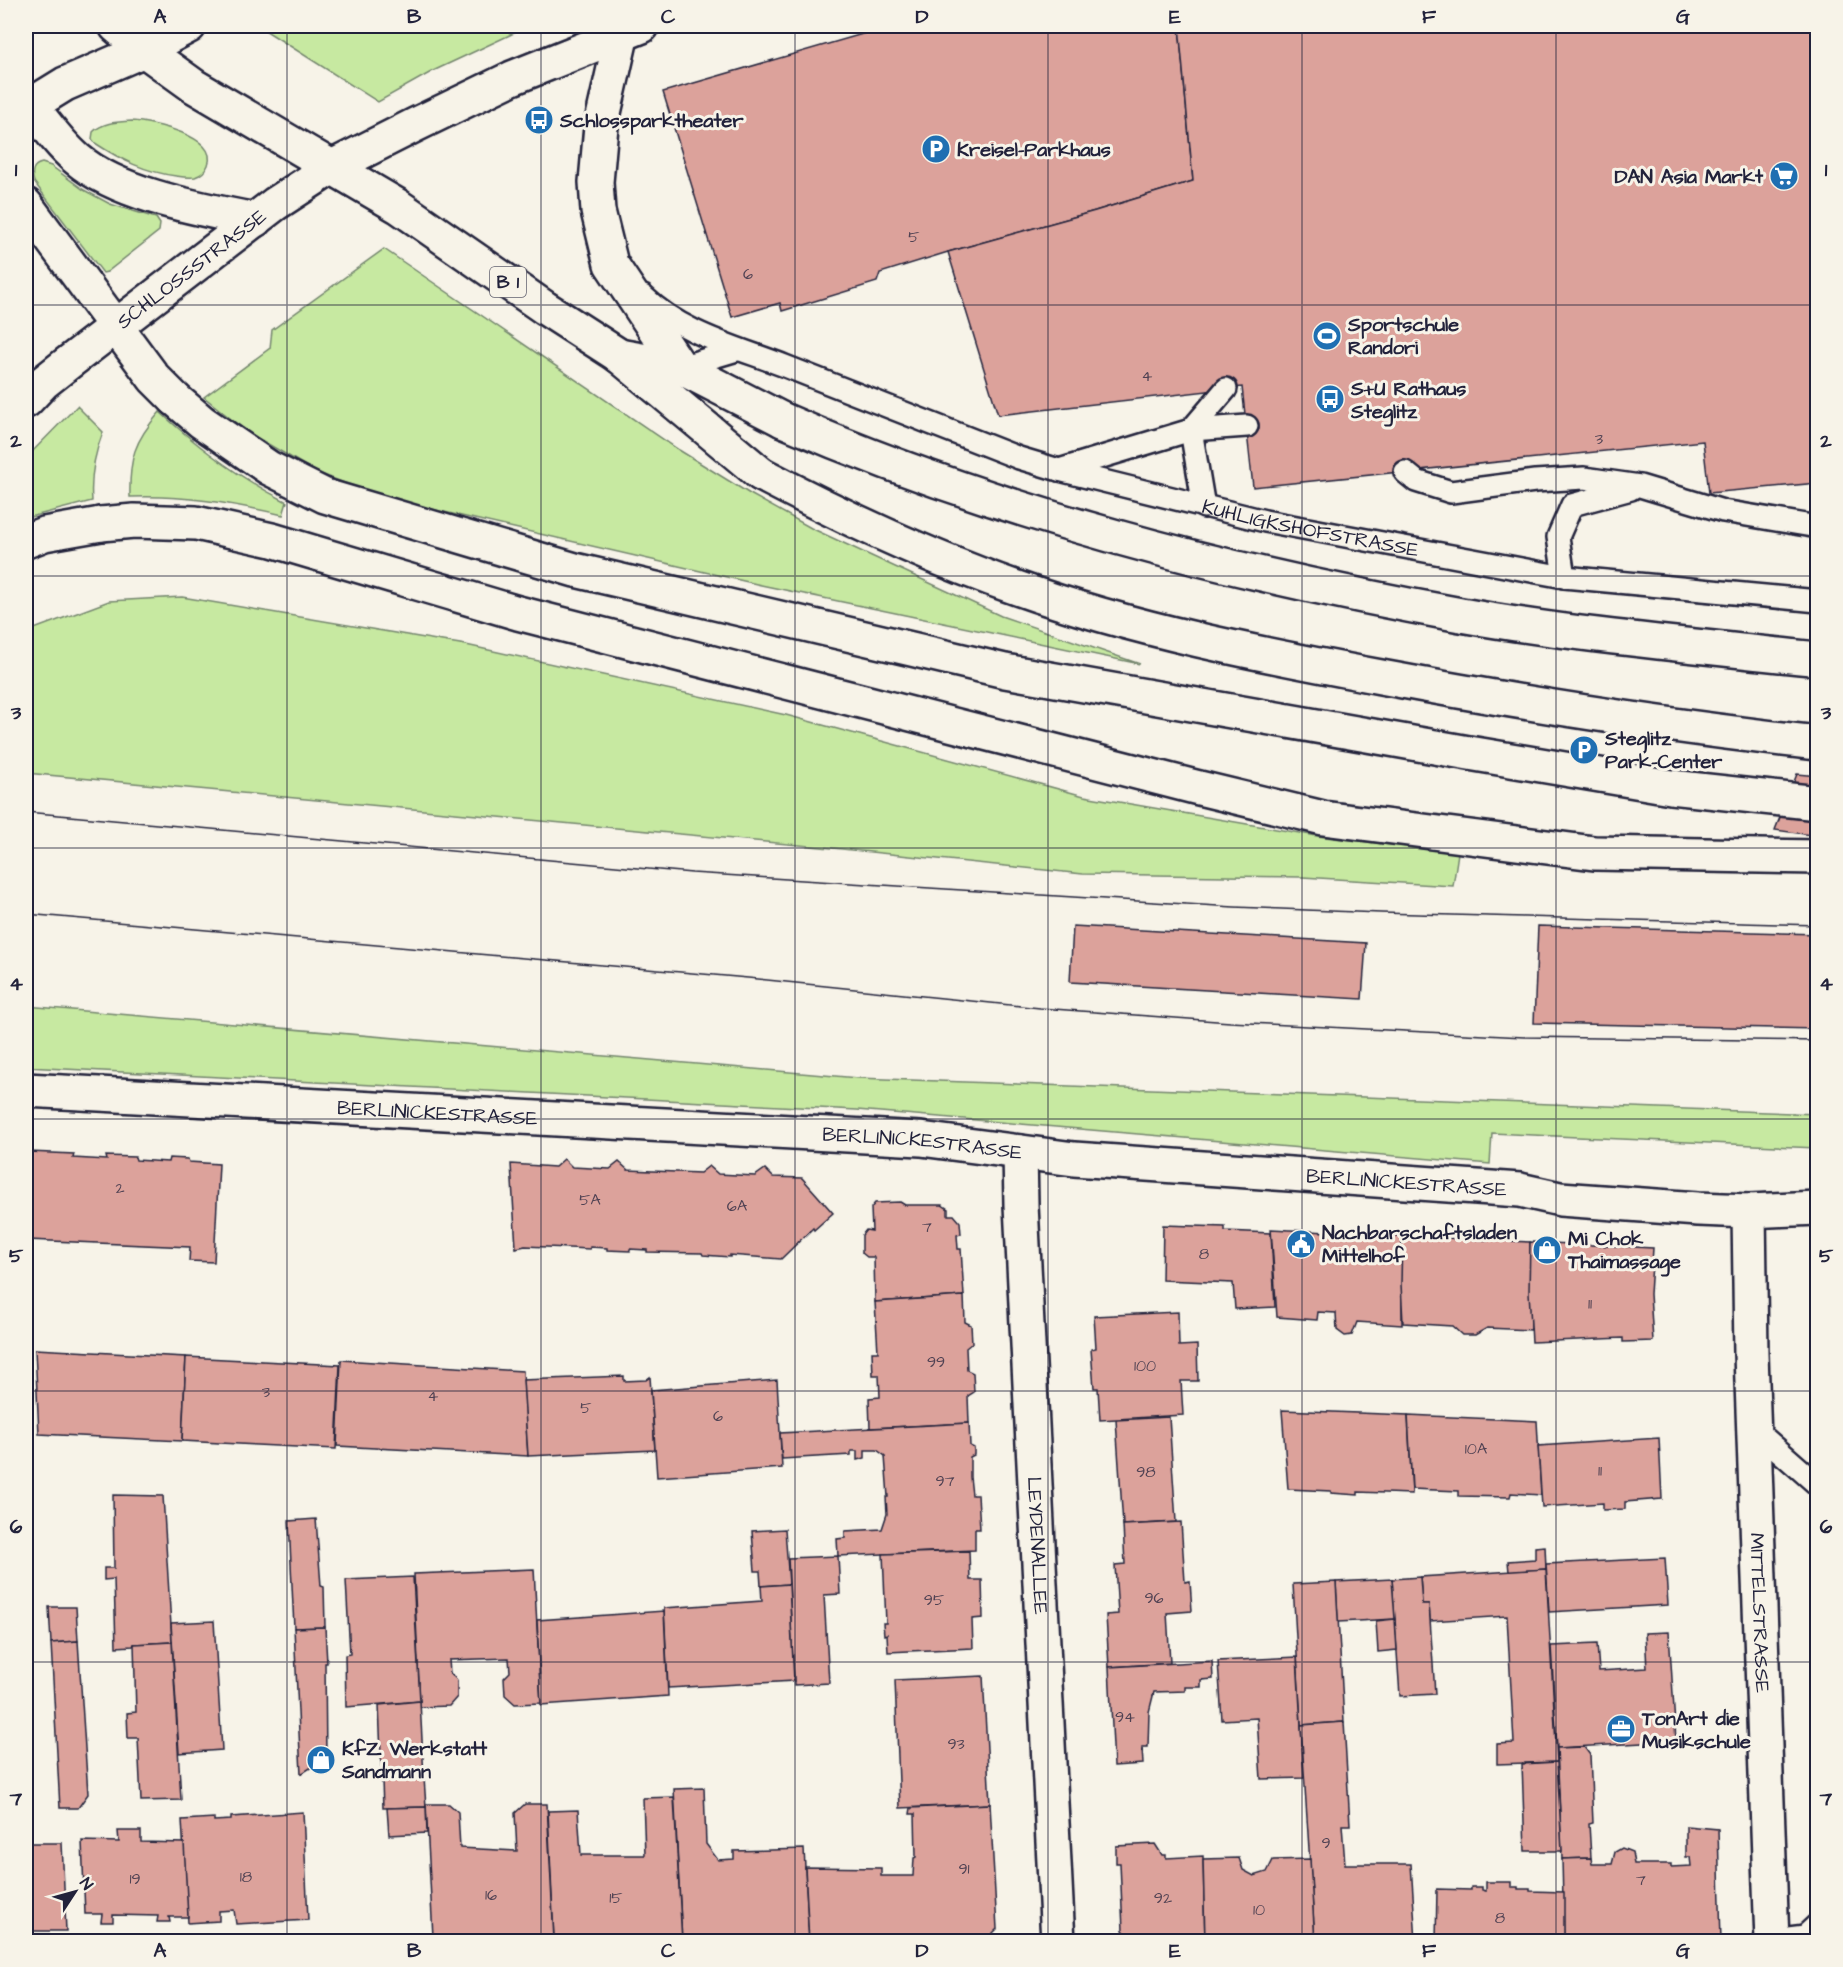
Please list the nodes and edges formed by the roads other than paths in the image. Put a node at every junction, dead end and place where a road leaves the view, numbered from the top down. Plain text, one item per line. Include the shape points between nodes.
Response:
1 (116, 26) edge
2 (189, 26) edge
3 (632, 29) edge
4 (144, 50) junction
5 (27, 104) edge
6 (332, 167) junction
7 (26, 205) edge
8 (255, 220) junction
9 (611, 264) junction
10 (116, 326) junction
11 (737, 350) junction
12 (618, 355) junction
13 (680, 367) junction
14 (1226, 389) dead end
15 (26, 401) edge
16 (1247, 426) dead end
17 (1191, 430) junction
18 (1059, 470) junction
19 (1405, 471) dead end
20 (1640, 486) junction
21 (1204, 507) junction
22 (1818, 527) edge
23 (26, 541) edge
24 (1564, 578) junction
25 (1818, 601) edge
26 (1818, 660) edge
27 (1818, 742) edge
28 (1818, 803) edge
29 (1818, 857) edge
30 (26, 1090) edge
31 (1020, 1152) junction
32 (1818, 1209) edge
33 (1749, 1211) junction
34 (1753, 1428) junction
35 (1818, 1485) edge
36 (1818, 1924) edge
37 (1058, 1941) edge
38 (1772, 1941) edge

1 - 4 main road, B 1
2 - 4 main road
3 - 6 main road, SCHLOSSSTRASSE via 512,78
3 - 9 main road via 601,126 596,182 598,211
4 - 5 main road
4 - 6 main road, B 1 via 194,86
5 - 8 main road via 75,158 93,171 127,187
6 - 8 main road, SCHLOSSSTRASSE
6 - 12 main road, B 1 via 398,206
7 - 10 main road, SCHLOSSSTRASSE
8 - 10 main road, SCHLOSSSTRASSE
9 - 11 lane, KUHLIGKSHOFSTRASSE via 657,309
9 - 13 main road
10 - 15 main road via 44,382
10 - 28 main road via 154,378 175,399 269,468 325,496 574,570 1005,671 1671,787
11 - 13 lane
11 - 18 lane, KUHLIGKSHOFSTRASSE
12 - 13 main road
12 - 27 main road via 761,474 894,541 1018,588 1240,651 1477,695 1710,731
13 - 26 main road via 783,420 952,486 1070,524 1245,571 1488,619
14 - 17 lane
16 - 17 lane
17 - 18 lane
17 - 21 lane
18 - 21 lane, KUHLIGKSHOFSTRASSE
19 - 20 lane via 1416,481 1451,492 1584,478
20 - 22 lane via 1723,511
20 - 24 lane via 1572,505 1558,537
21 - 24 lane, KUHLIGKSHOFSTRASSE
23 - 29 main road via 101,524 196,523 272,540 518,613 760,677 1323,818 1594,853
24 - 25 lane, KUHLIGKSHOFSTRASSE
30 - 31 main road, BERLINICKESTRASSE via 921,1138
31 - 33 main road, BERLINICKESTRASSE via 1520,1190 1560,1199
31 - 37 main road, LEYDENALLEE
32 - 33 main road, BERLINICKESTRASSE
33 - 34 main road, MITTELSTRASSE
34 - 35 lane
34 - 38 main road, MITTELSTRASSE
36 - 38 lane, MITTELSTRASSE via 1805,1936

